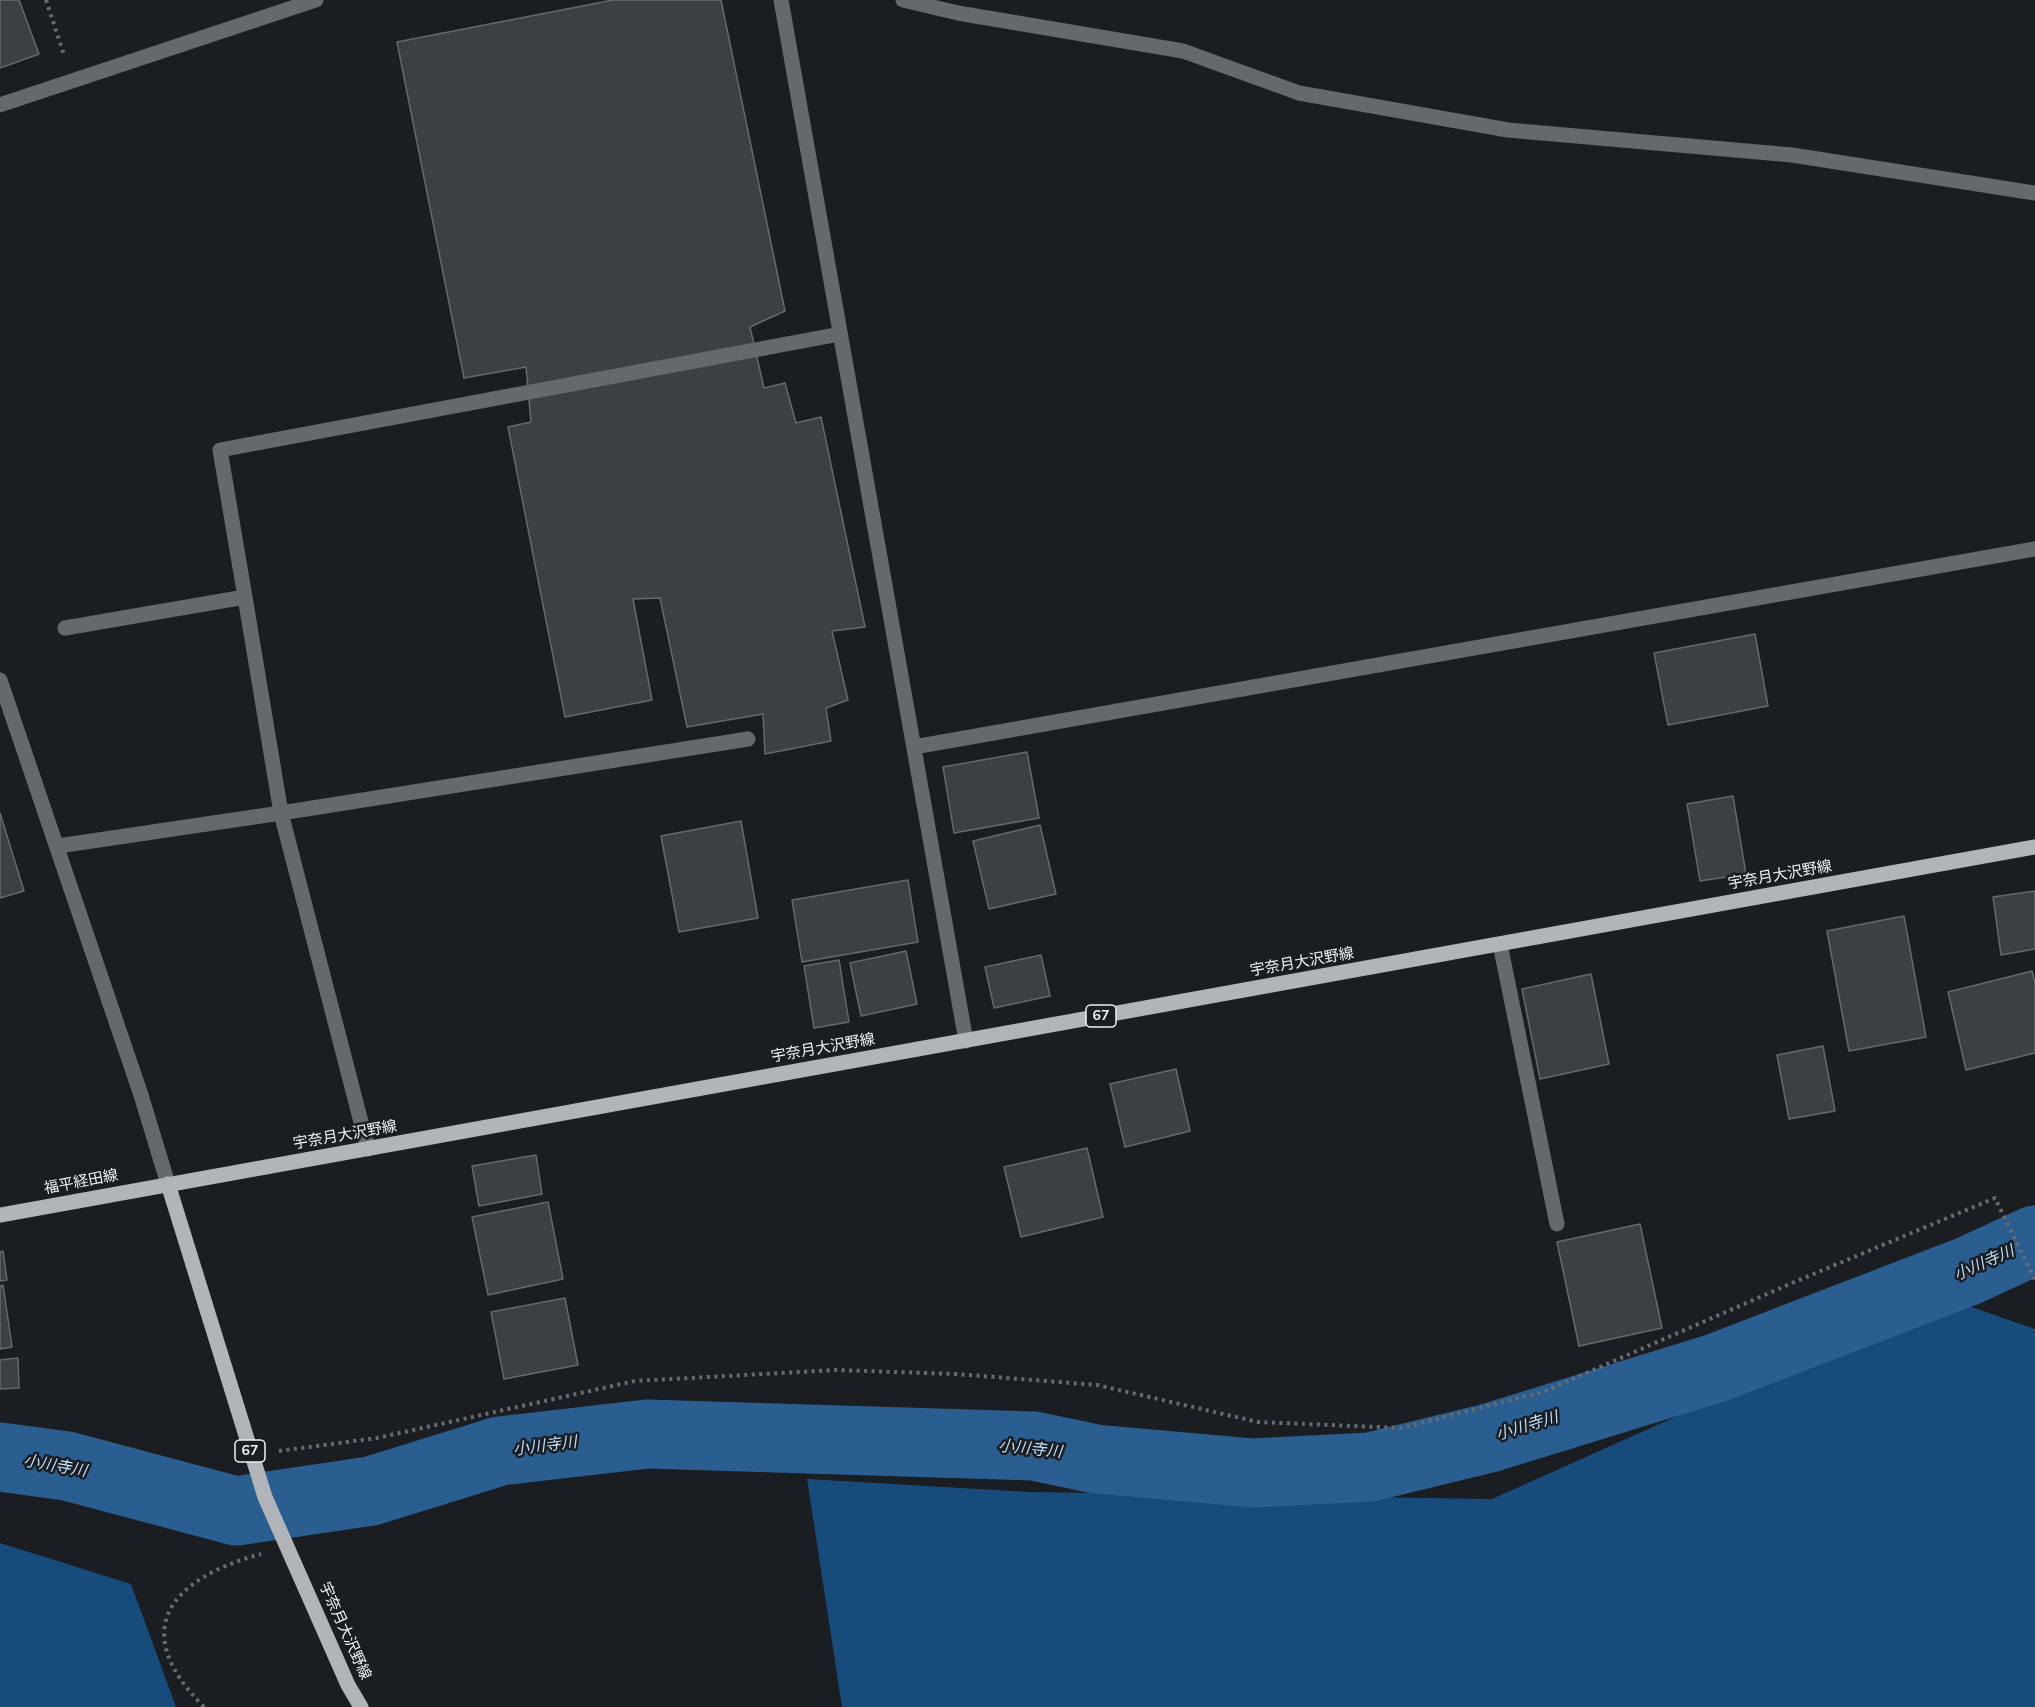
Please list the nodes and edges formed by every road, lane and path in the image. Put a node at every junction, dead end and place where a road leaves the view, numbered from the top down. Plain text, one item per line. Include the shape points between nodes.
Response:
1 (46, 0) edge
2 (316, 0) edge
3 (781, 0) edge
4 (903, 0) edge
5 (73, 81) junction
6 (0, 105) edge
7 (2035, 193) edge
8 (840, 334) junction
9 (2035, 549) edge
10 (245, 597) junction
11 (65, 628) dead end
12 (0, 680) edge
13 (748, 739) dead end
14 (914, 747) junction
15 (281, 813) junction
16 (58, 846) junction
17 (2035, 847) edge
18 (1500, 944) junction
19 (966, 1041) junction
20 (369, 1149) junction
21 (168, 1184) junction
22 (0, 1215) edge
23 (1557, 1224) dead end
24 (2035, 1280) edge
25 (251, 1454) junction
26 (288, 1546) junction
27 (204, 1707) edge
28 (361, 1707) edge

1 - 5 path
2 - 5 street
3 - 8 street
4 - 7 street via 1183,51 1299,93 1508,130 1792,155
5 - 6 street
8 - 10 street via 220,450
8 - 14 street
9 - 14 street
10 - 11 street
10 - 15 street
12 - 16 street
13 - 15 street
14 - 19 street
15 - 16 street
15 - 20 street
16 - 21 street
17 - 18 main road, 宇奈月大沢野線 / 67
18 - 19 main road, 宇奈月大沢野線 / 67
18 - 23 street
19 - 20 main road, 宇奈月大沢野線 / 67
20 - 21 main road, 宇奈月大沢野線 / 67
21 - 22 main road, 福平経田線
21 - 25 main road, 宇奈月大沢野線 / 67
24 - 25 path via 1995,1198 1543,1392 1401,1428 1258,1422 1097,1385 836,1370 635,1381 377,1438
25 - 26 main road, 宇奈月大沢野線 / 67 via 265,1497
26 - 27 path via 230,1562 203,1576 169,1608 163,1634 179,1681
26 - 28 main road, 宇奈月大沢野線 / 67

